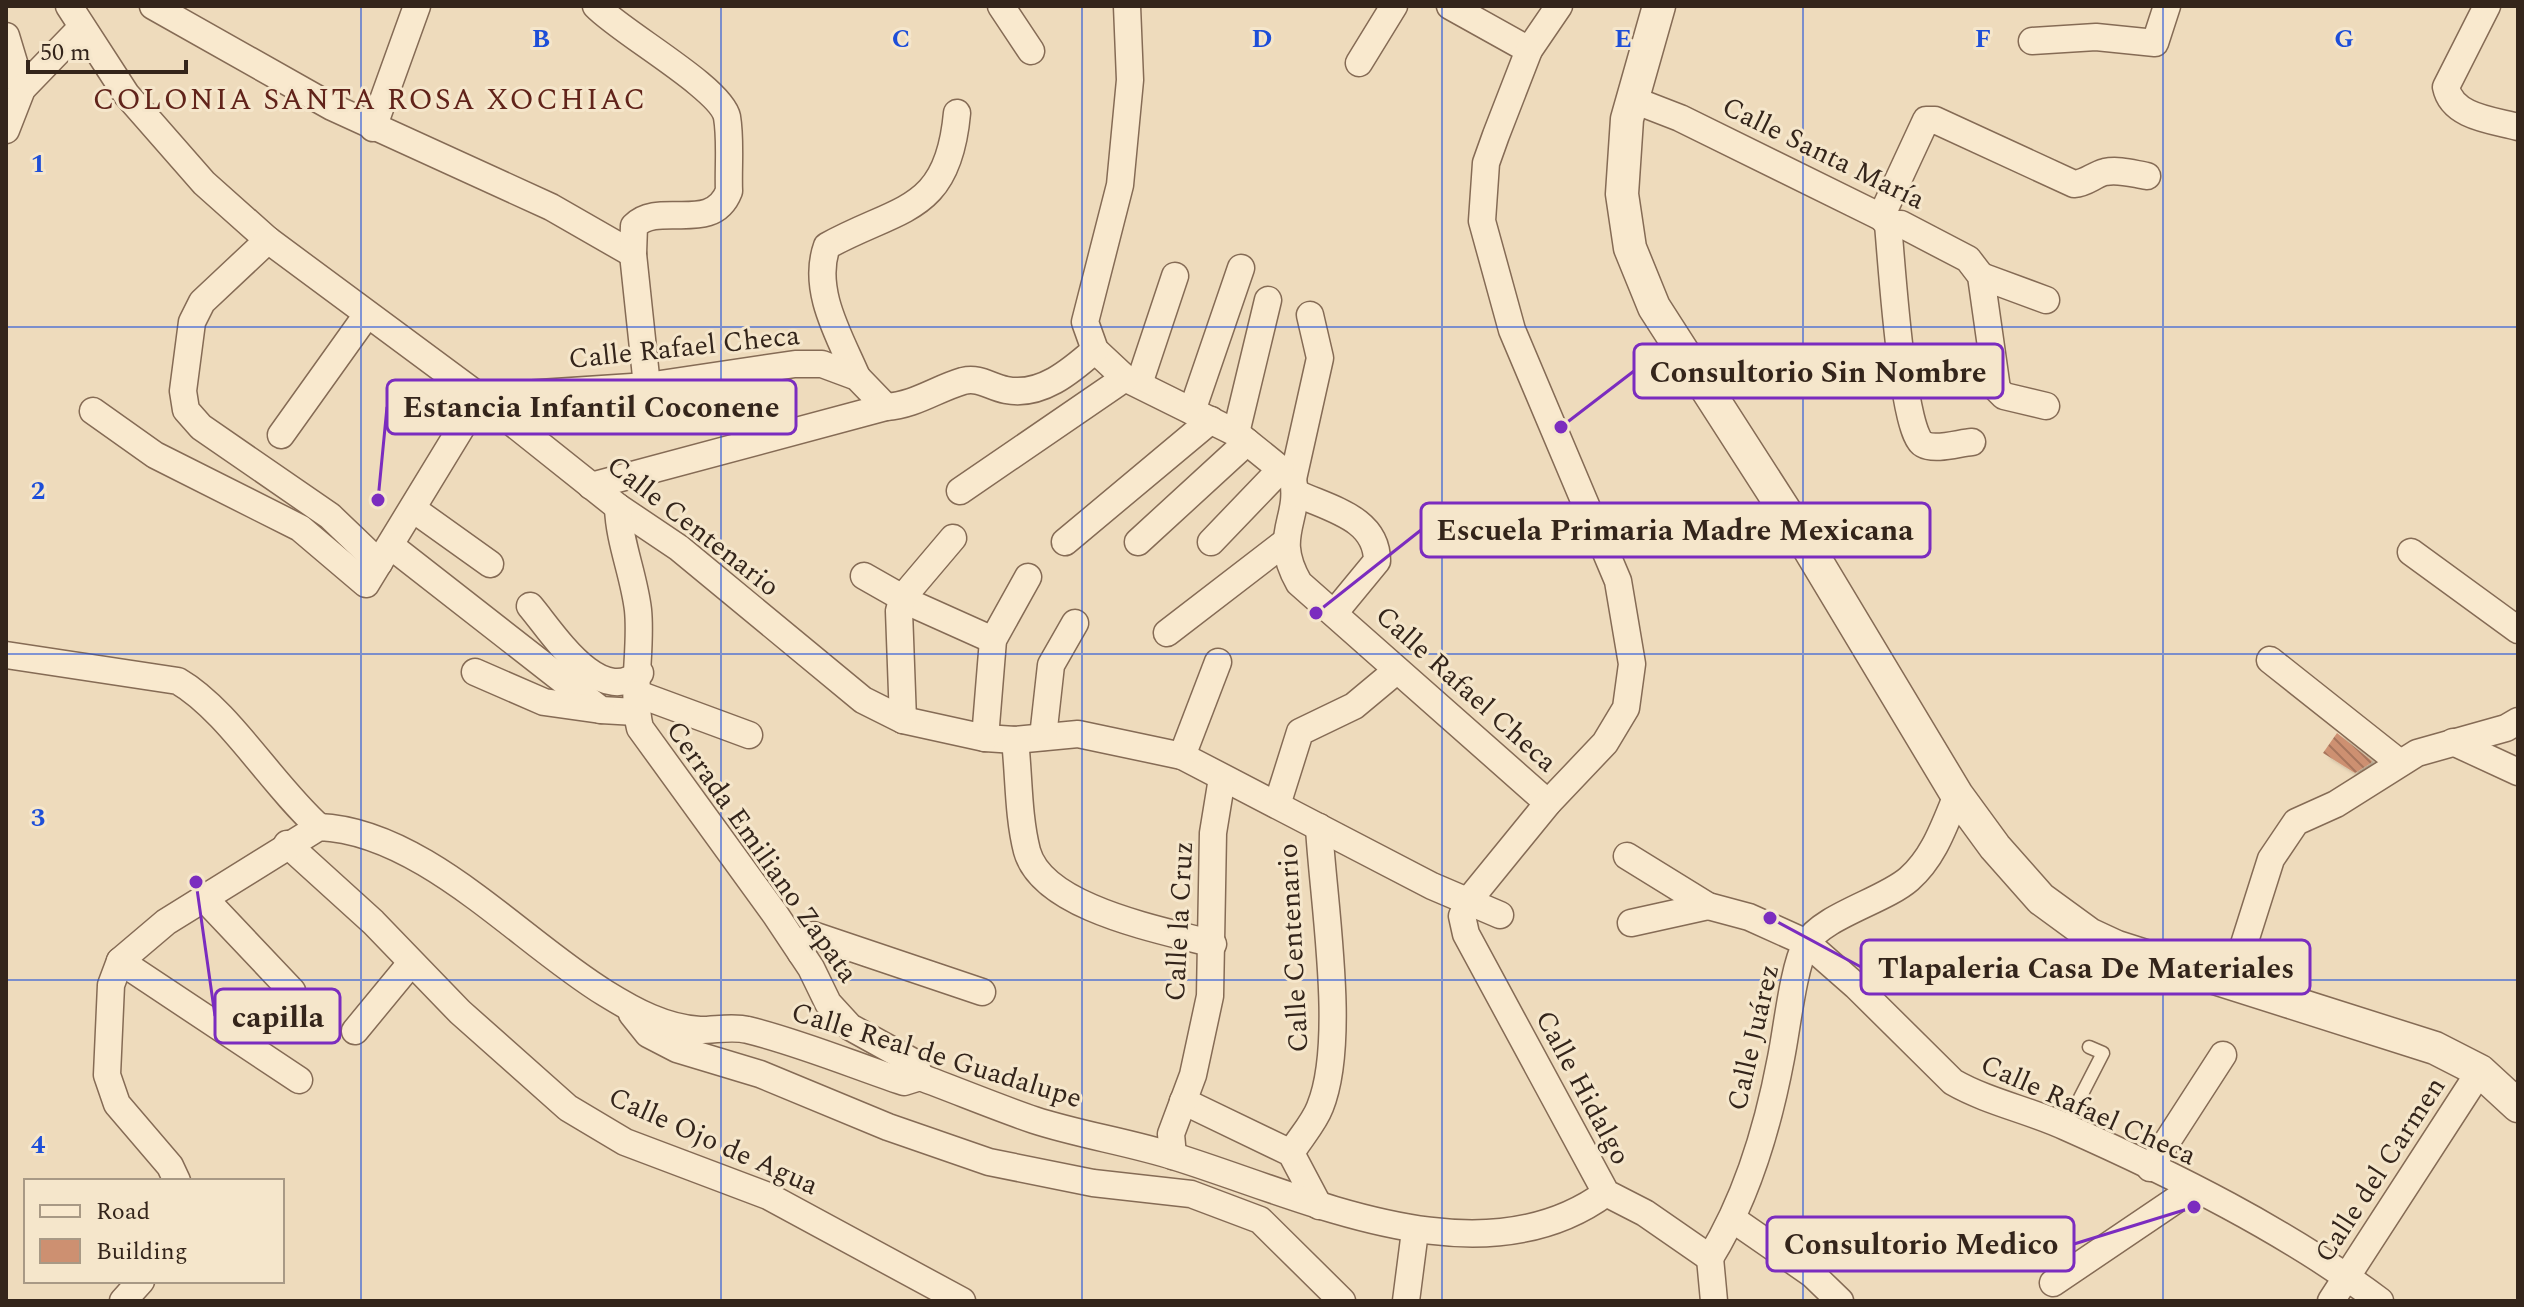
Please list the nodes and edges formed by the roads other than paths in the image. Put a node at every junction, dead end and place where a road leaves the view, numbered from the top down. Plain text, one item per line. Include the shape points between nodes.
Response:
1 (153, 6) edge
2 (417, 6) edge
3 (596, 6) edge
4 (1001, 6) edge
5 (1127, 6) edge
6 (1394, 6) edge
7 (1450, 6) edge
8 (1559, 6) edge
9 (1659, 6) edge
10 (2167, 6) edge
11 (2487, 6) edge
12 (75, 17) edge
13 (6, 36) edge
14 (2032, 41) dead end
15 (1529, 50) junction
16 (1031, 51) dead end
17 (1359, 63) dead end
18 (22, 89) junction
19 (1631, 99) junction
20 (957, 113) dead end
21 (2518, 127) edge
22 (373, 128) junction
23 (6, 130) edge
24 (2147, 176) dead end
25 (1885, 220) junction
26 (268, 240) junction
27 (633, 254) junction
28 (1241, 268) dead end
29 (1175, 276) dead end
30 (1981, 276) junction
31 (1268, 300) dead end
32 (2046, 300) dead end
33 (1310, 315) dead end
34 (366, 316) junction
35 (1095, 350) junction
36 (857, 377) junction
37 (1132, 381) junction
38 (647, 386) junction
39 (480, 397) junction
40 (2046, 406) dead end
41 (886, 407) junction
42 (93, 411) dead end
43 (1202, 416) junction
44 (281, 435) dead end
45 (1241, 437) junction
46 (1972, 442) dead end
47 (1290, 480) junction
48 (591, 486) junction
49 (960, 491) dead end
50 (618, 507) junction
51 (413, 509) junction
52 (953, 538) dead end
53 (1065, 542) dead end
54 (1138, 542) dead end
55 (1211, 542) dead end
56 (1284, 543) junction
57 (2411, 552) dead end
58 (385, 554) junction
59 (490, 564) dead end
60 (864, 576) dead end
61 (1028, 577) dead end
62 (903, 597) junction
63 (530, 606) dead end
64 (1335, 612) junction
65 (1075, 623) dead end
66 (2518, 630) edge
67 (1167, 633) dead end
68 (993, 640) junction
69 (6, 655) edge
70 (2270, 660) dead end
71 (1218, 662) dead end
72 (1396, 671) junction
73 (475, 672) dead end
74 (638, 693) junction
75 (601, 710) junction
76 (903, 720) junction
77 (2518, 721) edge
78 (749, 735) dead end
79 (1043, 737) junction
80 (985, 738) junction
81 (1015, 740) junction
82 (2453, 742) junction
83 (1182, 756) junction
84 (2400, 763) junction
85 (2518, 772) edge
86 (1222, 778) junction
87 (1957, 795) junction
88 (1548, 803) junction
89 (1277, 805) junction
90 (319, 827) junction
91 (1319, 827) junction
92 (287, 844) junction
93 (1627, 856) dead end
94 (204, 898) junction
95 (1469, 900) junction
96 (1708, 906) junction
97 (1500, 915) dead end
98 (1631, 923) dead end
99 (1807, 943) junction
100 (1213, 944) junction
101 (801, 953) junction
102 (120, 961) junction
103 (411, 963) junction
104 (2232, 982) junction
105 (292, 991) dead end
106 (982, 992) dead end
107 (630, 1007) junction
108 (355, 1031) dead end
109 (2089, 1047) dead end
110 (2223, 1055) dead end
111 (920, 1077) junction
112 (299, 1080) dead end
113 (2505, 1087) edge
114 (1183, 1101) junction
115 (2065, 1127) junction
116 (1291, 1153) junction
117 (1173, 1156) junction
118 (2150, 1168) junction
119 (176, 1179) edge
120 (2192, 1189) junction
121 (1606, 1193) junction
122 (1319, 1206) junction
123 (1734, 1220) junction
124 (1415, 1231) junction
125 (1710, 1258) junction
126 (2347, 1277) junction
127 (139, 1283) edge
128 (2053, 1283) dead end
129 (123, 1301) edge
130 (962, 1301) edge
131 (1342, 1301) edge
132 (1406, 1301) edge
133 (1714, 1301) edge
134 (1840, 1301) edge
135 (2331, 1301) edge
136 (2380, 1301) edge

1 - 22 street
2 - 22 street
3 - 27 street via 711,93 727,117 729,191 724,203 706,214 636,223
4 - 16 street
5 - 35 street via 1130,80 1120,185 1085,322
6 - 17 street
7 - 15 street
8 - 15 street
9 - 19 street
10 - 14 street via 2155,43 2096,37
11 - 21 street via 2446,87 2448,98 2462,111
12 - 18 street
12 - 26 street, Calle Centenario via 126,94 204,183
13 - 18 street
15 - 88 street via 1486,163 1482,221 1512,330 1618,581 1632,664 1626,708 1605,743
18 - 23 street
19 - 25 street, Calle Santa María
19 - 87 street via 1622,194 1630,248 1654,307 1805,542
20 - 36 street via 948,156 931,192 902,213 827,246 822,278 827,304
22 - 27 street via 551,207
24 - 25 street via 2102,172 2088,183 2074,184 1926,120
25 - 30 street, Calle Santa María via 1968,259
25 - 46 street via 1904,383 1916,438 1933,447
26 - 34 street, Calle Centenario
26 - 58 street via 202,302 192,322 184,378 186,410 201,427
27 - 38 street
28 - 43 street
29 - 37 street
30 - 32 street
30 - 40 street via 1997,389 2004,396
31 - 45 street
33 - 47 street via 1320,358
34 - 39 street, Calle Centenario
34 - 44 street
35 - 37 street
35 - 41 street via 1049,384 1007,390 981,380 965,381 906,405
36 - 38 street, Calle Rafael Checa via 822,364 795,364
36 - 41 street, Calle Rafael Checa
37 - 43 street
37 - 49 street
38 - 39 street, Calle Rafael Checa
39 - 48 street, Calle Centenario
39 - 51 street
41 - 48 street
42 - 58 street via 155,455 300,528 366,584
43 - 45 street
43 - 53 street
45 - 47 street
45 - 54 street
47 - 55 street
47 - 56 street
47 - 64 street via 1365,525 1377,545 1377,561
48 - 50 street, Calle Centenario
50 - 74 street, Cerrada Emiliano Zapata via 637,607
50 - 76 street, Calle Centenario via 679,548 863,700
51 - 58 street
51 - 59 street
52 - 62 street
56 - 64 street, Calle Rafael Checa via 1299,583
56 - 67 street
57 - 66 street
58 - 75 street
60 - 62 street
61 - 68 street
62 - 68 street
62 - 76 street
63 - 74 street via 582,668 617,682 631,681
64 - 72 street, Calle Rafael Checa
65 - 79 street via 1051,665
68 - 80 street
69 - 90 street via 178,681 199,693 290,801
70 - 84 street
71 - 83 street
72 - 88 street, Calle Rafael Checa
72 - 89 street via 1354,706 1300,732
73 - 75 street, Cerrada Emiliano Zapata via 544,702
74 - 75 street, Cerrada Emiliano Zapata
74 - 78 street
74 - 101 street, Cerrada Emiliano Zapata via 640,728
76 - 80 street, Calle Centenario
77 - 82 street
79 - 81 street, Calle Centenario
79 - 83 street, Calle Centenario via 1078,734
80 - 81 street, Calle Centenario
81 - 100 street via 1028,852 1046,881 1083,903
82 - 84 street
82 - 85 street
83 - 86 street, Calle Centenario
84 - 104 street via 2336,804 2296,822 2271,859
86 - 89 street, Calle Centenario
86 - 100 street, Calle la Cruz via 1213,833
87 - 99 street, Calle Juárez via 1937,842 1907,881 1849,910
87 - 104 street via 2015,873 2065,918 2117,947
88 - 95 street
89 - 91 street, Calle Centenario
90 - 92 street
90 - 107 street, Calle Real de Guadalupe via 346,830 402,851
91 - 95 street, Calle Centenario
91 - 116 street, Calle Centenario via 1330,1063 1320,1108
92 - 94 street
92 - 103 street, Calle Ojo de Agua
93 - 96 street, Calle Rafael Checa
94 - 102 street
94 - 105 street
95 - 97 street, Calle Centenario
95 - 121 street, Calle Hidalgo via 1462,916 1466,934
96 - 98 street
96 - 99 street, Calle Rafael Checa via 1749,917
99 - 115 street, Calle Rafael Checa via 1953,1082
99 - 123 street, Calle Juárez via 1778,1074
100 - 114 street, Calle la Cruz via 1210,996
101 - 106 street via 813,935
101 - 111 street, Cerrada Emiliano Zapata via 828,1003 850,1027 915,1063
102 - 112 street
102 - 119 street via 111,985 107,1075 117,1104
103 - 108 street
103 - 130 street, Calle Ojo de Agua via 568,1108 625,1142 768,1196
104 - 113 street via 2435,1048
107 - 111 street, Calle Real de Guadalupe via 682,1028 744,1029 776,1037 904,1082
107 - 131 street via 635,1023 670,1046 760,1074 989,1162 1093,1183 1191,1194 1260,1220
109 - 115 lane via 2103,1053
110 - 118 street
111 - 117 street, Calle Real de Guadalupe via 1035,1121
113 - 126 street, Calle del Carmen
114 - 116 street
114 - 117 street, Calle la Cruz via 1171,1134
115 - 118 street, Calle Rafael Checa
116 - 122 street
117 - 122 street, Calle Real de Guadalupe
118 - 120 street, Calle Rafael Checa
120 - 126 street, Calle Rafael Checa
120 - 128 street
121 - 124 street, Calle Real de Guadalupe via 1583,1209 1525,1230
121 - 125 street, Calle Hidalgo
122 - 124 street, Calle Real de Guadalupe
123 - 125 street, Calle Juárez
123 - 134 street via 1812,1274
124 - 132 street
125 - 133 street
126 - 135 street, Calle del Carmen
126 - 136 street, Calle Rafael Checa
127 - 129 street

